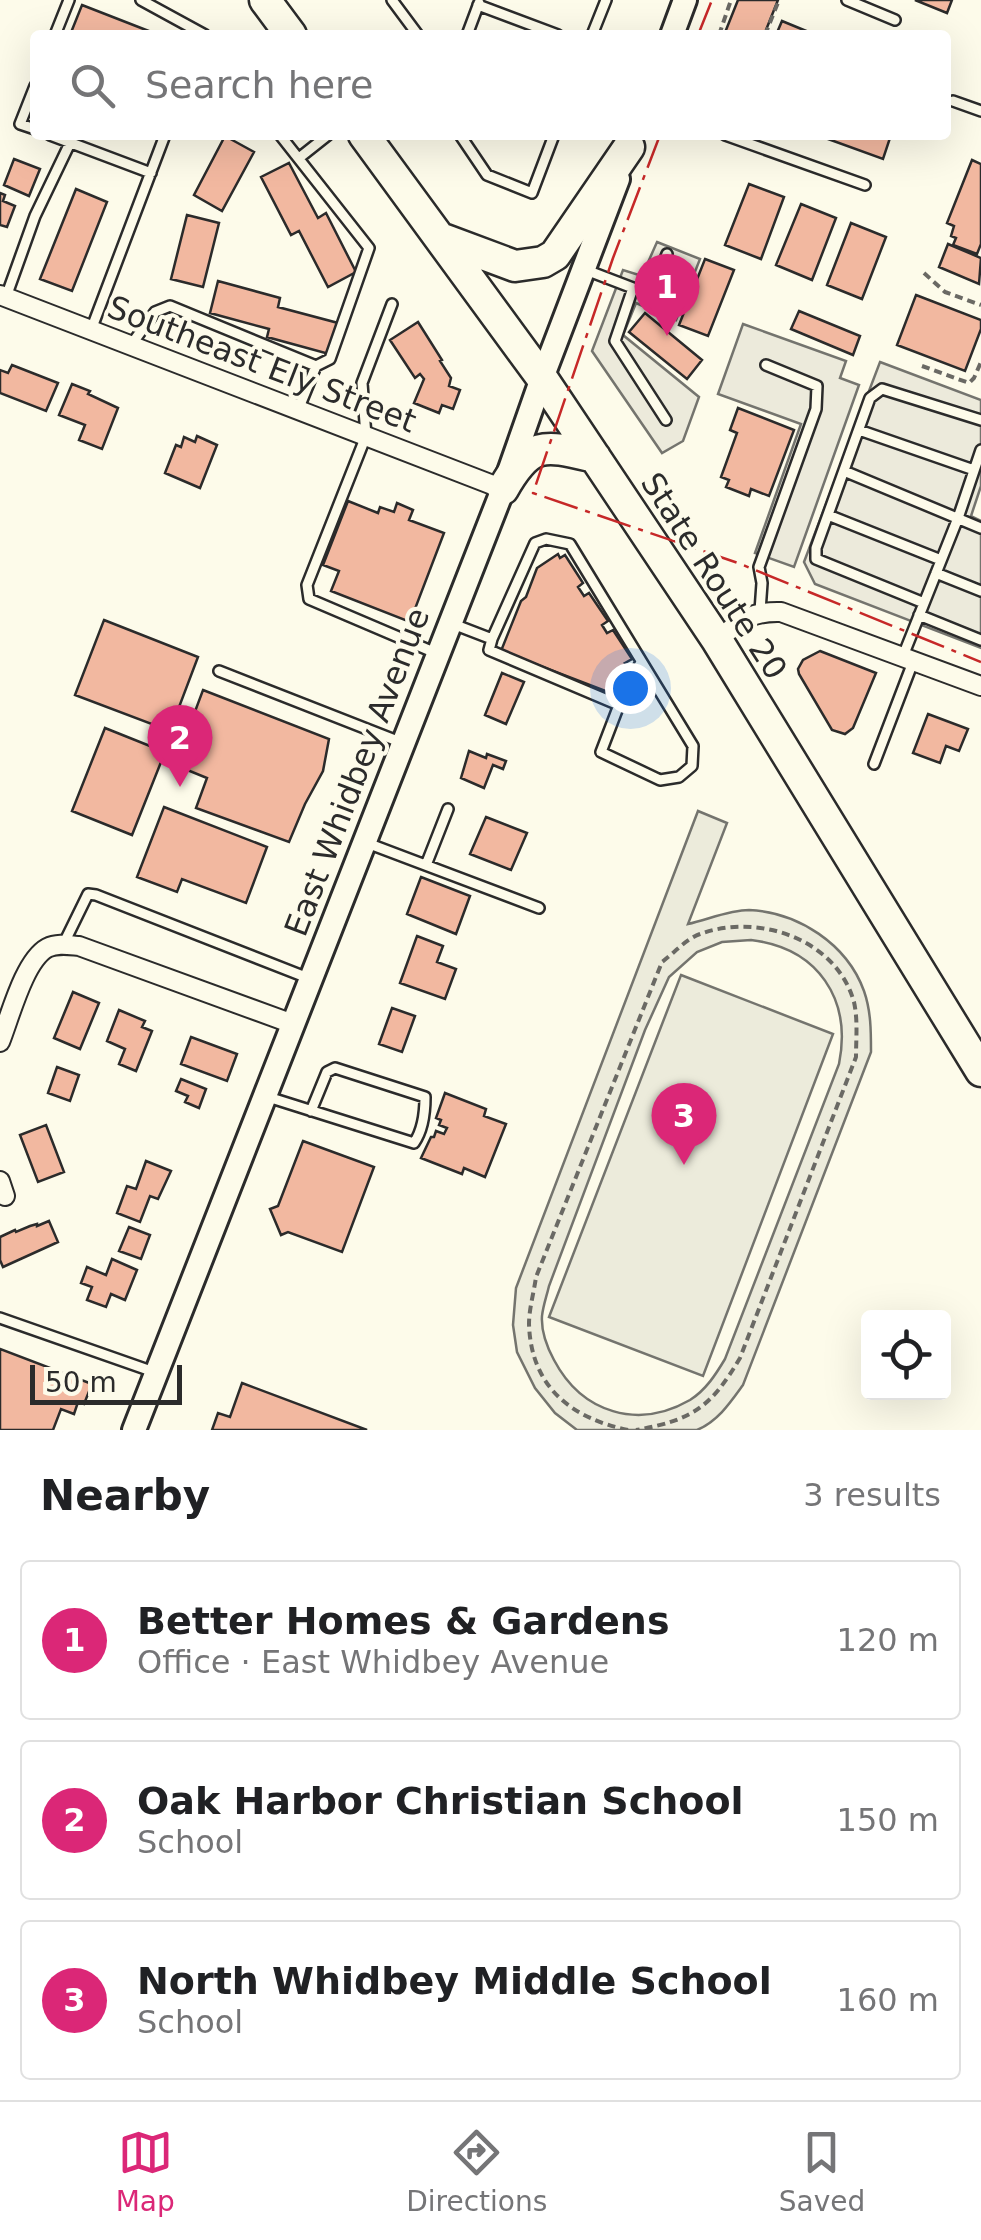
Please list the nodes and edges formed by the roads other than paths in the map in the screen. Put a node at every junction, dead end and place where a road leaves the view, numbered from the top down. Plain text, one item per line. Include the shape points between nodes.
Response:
1 (68, 0) edge
2 (140, 0) edge
3 (392, 0) edge
4 (606, 0) edge
5 (686, 0) edge
6 (846, 0) edge
7 (479, 3) edge
8 (894, 20) dead end
9 (57, 30) edge
10 (196, 30) edge
11 (414, 30) edge
12 (469, 30) edge
13 (546, 30) edge
14 (594, 30) edge
15 (674, 30) edge
16 (30, 99) edge
17 (953, 101) dead end
18 (981, 110) edge
19 (30, 127) edge
20 (62, 140) edge
21 (163, 140) edge
22 (284, 140) edge
23 (322, 140) edge
24 (368, 140) edge
25 (463, 140) edge
26 (552, 140) edge
27 (739, 140) edge
28 (632, 141) edge
29 (70, 143) junction
30 (299, 158) junction
31 (150, 174) junction
32 (866, 185) dead end
33 (440, 238) junction
34 (668, 254) dead end
35 (583, 269) junction
36 (633, 288) junction
37 (3, 296) edge
38 (392, 304) dead end
39 (92, 330) junction
40 (131, 345) junction
41 (766, 365) dead end
42 (316, 366) junction
43 (542, 378) junction
44 (298, 410) junction
45 (666, 420) dead end
46 (981, 420) edge
47 (859, 430) junction
48 (366, 436) junction
49 (981, 450) edge
50 (595, 457) junction
51 (974, 470) junction
52 (844, 471) junction
53 (503, 489) junction
54 (828, 515) junction
55 (958, 518) junction
56 (981, 528) edge
57 (941, 560) junction
58 (936, 573) junction
59 (981, 590) edge
60 (924, 603) junction
61 (760, 611) junction
62 (919, 615) junction
63 (450, 623) junction
64 (492, 639) junction
65 (717, 640) junction
66 (981, 640) edge
67 (438, 654) junction
68 (908, 658) junction
69 (641, 662) junction
70 (219, 671) dead end
71 (981, 686) edge
72 (619, 705) junction
73 (403, 743) junction
74 (874, 764) dead end
75 (448, 809) dead end
76 (364, 842) junction
77 (426, 866) junction
78 (539, 908) dead end
79 (63, 944) junction
80 (310, 979) junction
81 (292, 1024) junction
82 (0, 1042) edge
83 (981, 1071) edge
84 (264, 1096) junction
85 (311, 1111) junction
86 (0, 1318) edge
87 (156, 1372) junction
88 (134, 1430) edge

1 - 9 lane
2 - 10 lane
3 - 11 lane
4 - 14 lane
5 - 15 street
6 - 8 lane
7 - 12 lane
7 - 13 lane
16 - 19 lane via 20,124
17 - 18 lane
20 - 29 lane
21 - 31 lane
22 - 30 lane
23 - 30 lane
24 - 33 main road, State Route 20
25 - 26 lane via 487,176 532,193
27 - 32 lane
28 - 33 main road via 556,255 543,262 515,266
28 - 35 street, East Whidbey Avenue
29 - 31 lane
29 - 37 lane
30 - 42 lane via 369,248 330,359
31 - 39 lane
33 - 43 main road, State Route 20
34 - 36 lane via 651,296
35 - 36 lane
35 - 43 street, East Whidbey Avenue
36 - 45 lane via 616,341
37 - 39 street, Southeast Ely Street
38 - 48 lane via 362,383
39 - 40 street, Southeast Ely Street
40 - 42 lane via 154,312 170,306
40 - 44 street, Southeast Ely Street
41 - 61 lane via 817,386 816,409 759,567
42 - 44 lane
43 - 50 main road, State Route 20
43 - 53 street, East Whidbey Avenue
44 - 48 street, Southeast Ely Street
46 - 47 lane via 882,390 870,398
47 - 51 lane
47 - 52 lane
48 - 53 street, Southeast Ely Street
48 - 67 lane via 308,585 309,599
49 - 51 lane
50 - 53 main road via 549,448 531,452
50 - 65 main road, State Route 20
51 - 55 lane
52 - 54 lane
52 - 55 lane
53 - 63 street, East Whidbey Avenue
54 - 57 lane
54 - 60 lane via 816,559
55 - 56 lane
55 - 57 lane
57 - 58 lane
58 - 59 lane
58 - 60 lane
60 - 62 lane
61 - 65 street
61 - 68 street via 781,612
62 - 66 lane
62 - 68 lane
63 - 64 lane
63 - 67 street, East Whidbey Avenue
64 - 69 lane via 535,543 562,541 570,544
64 - 72 lane via 489,650
65 - 83 main road, State Route 20
67 - 73 street, East Whidbey Avenue
68 - 71 street
68 - 74 lane
69 - 72 lane
69 - 72 lane via 693,746 692,766 679,778 660,780 601,752
70 - 73 lane
73 - 76 street, East Whidbey Avenue
75 - 77 lane
76 - 77 lane
76 - 80 street, East Whidbey Avenue
77 - 78 lane
79 - 80 lane via 88,894 96,895
79 - 81 street
79 - 82 street via 36,957
80 - 81 street, East Whidbey Avenue
81 - 84 street, East Whidbey Avenue
84 - 85 lane
84 - 87 street, East Whidbey Avenue
85 - 85 lane via 327,1072 336,1068 425,1097 426,1114 414,1143
86 - 87 lane
87 - 88 street, East Whidbey Avenue

